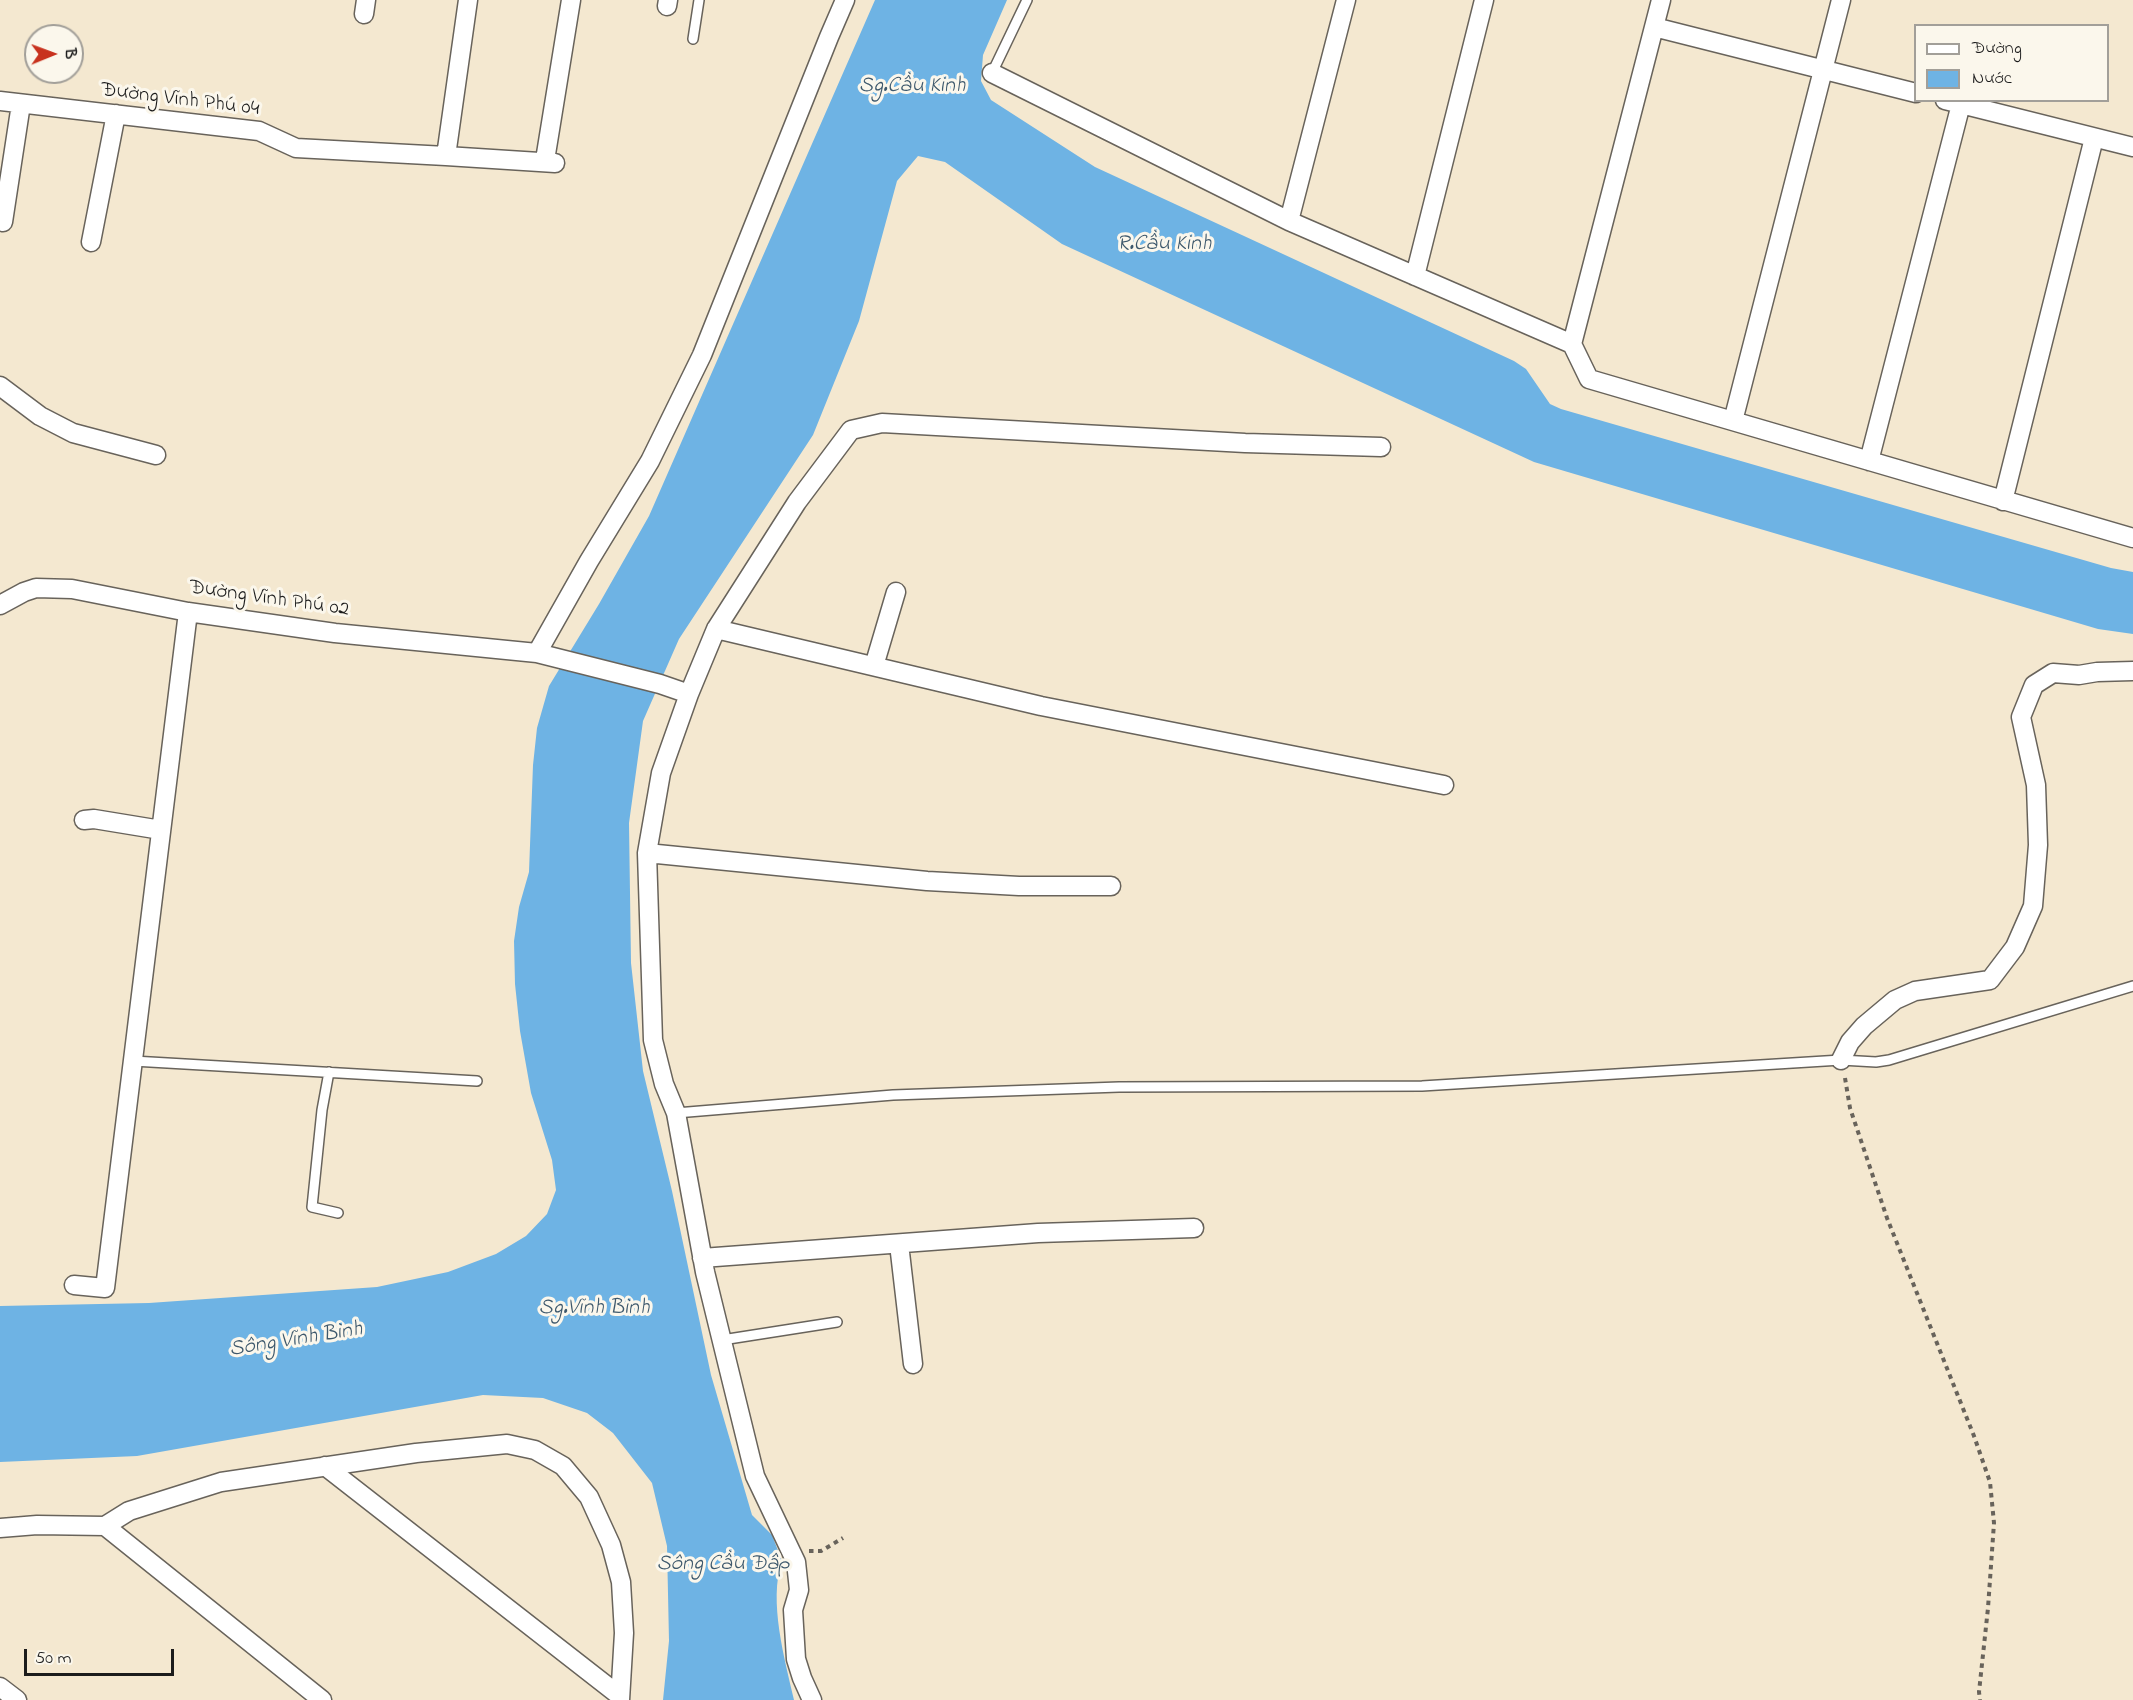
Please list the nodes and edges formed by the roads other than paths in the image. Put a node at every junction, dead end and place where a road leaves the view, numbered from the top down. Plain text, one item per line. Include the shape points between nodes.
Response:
1 (468, 0) edge
2 (571, 0) edge
3 (699, 0) edge
4 (846, 0) edge
5 (1027, 0) edge
6 (1346, 0) edge
7 (1484, 0) edge
8 (1661, 0) edge
9 (1841, 0) edge
10 (1654, 27) junction
11 (693, 39) dead end
12 (1823, 70) junction
13 (992, 73) joint
14 (1914, 93) edge
15 (0, 101) edge
16 (1953, 102) edge
17 (21, 104) junction
18 (116, 114) junction
19 (2094, 138) junction
20 (2133, 147) edge
21 (446, 156) junction
22 (1289, 221) junction
23 (3, 222) dead end
24 (92, 242) dead end
25 (1415, 276) junction
26 (1572, 344) junction
27 (0, 386) edge
28 (1733, 421) junction
29 (1381, 447) dead end
30 (156, 455) dead end
31 (1869, 461) junction
32 (2003, 501) junction
33 (2133, 538) edge
34 (896, 592) dead end
35 (0, 605) edge
36 (188, 612) junction
37 (716, 629) junction
38 (544, 655) junction
39 (874, 666) junction
40 (2133, 671) edge
41 (689, 694) junction
42 (1444, 785) dead end
43 (84, 820) dead end
44 (161, 830) junction
45 (647, 853) junction
46 (1111, 886) dead end
47 (2133, 987) edge
48 (1841, 1060) junction
49 (133, 1061) junction
50 (329, 1072) junction
51 (477, 1081) dead end
52 (676, 1113) junction
53 (338, 1213) dead end
54 (1194, 1228) dead end
55 (899, 1244) junction
56 (702, 1258) junction
57 (74, 1285) dead end
58 (837, 1322) dead end
59 (722, 1340) junction
60 (913, 1364) dead end
61 (325, 1466) junction
62 (105, 1526) junction
63 (0, 1528) edge
64 (0, 1687) edge
65 (620, 1698) edge
66 (17, 1700) edge
67 (322, 1700) edge
68 (812, 1700) edge

1 - 21 street
2 - 21 street, Đường Vĩnh Phú 04 via 550,158
3 - 11 lane
4 - 38 street via 702,355 650,461 589,561
5 - 13 lane
6 - 22 street
7 - 25 street
8 - 10 street
9 - 12 street
10 - 12 street
10 - 26 street
12 - 14 street
12 - 28 street
13 - 22 street
15 - 17 street, Đường Vĩnh Phú 04
16 - 19 street
16 - 31 street
17 - 18 street, Đường Vĩnh Phú 04
17 - 23 street
18 - 21 street, Đường Vĩnh Phú 04 via 259,132 296,148
18 - 24 street
19 - 20 street
19 - 32 street
22 - 25 street
25 - 26 street
26 - 28 street via 1589,379
27 - 30 street via 40,416 73,433
28 - 31 street
29 - 37 street via 882,423 850,429 797,502
31 - 32 street
32 - 33 street
34 - 39 street
35 - 36 street, Đường Vĩnh Phú 02 via 24,592 51,587
36 - 38 street, Đường Vĩnh Phú 02 via 335,633
36 - 44 street
37 - 39 street
37 - 41 street
38 - 41 street, Đường Vĩnh Phú 02
39 - 42 street via 1041,706
40 - 48 street via 2053,673 2034,685 2021,717 2036,785 2038,845 2033,906 2015,947 1990,980 1915,991 1895,1000 1857,1034
41 - 45 street via 661,773
43 - 44 street
44 - 49 street
45 - 46 street via 927,881
45 - 52 street via 653,1040
47 - 48 lane via 1889,1060
48 - 52 lane via 1422,1086 1119,1087 893,1095
49 - 50 lane
49 - 57 street via 105,1288
50 - 51 lane
50 - 53 lane via 312,1207
52 - 56 street
54 - 55 street via 1038,1233
55 - 56 street
55 - 60 street
56 - 59 street
58 - 59 lane
59 - 68 street via 755,1476 796,1562 799,1590 792,1610 796,1659
61 - 62 street via 221,1482 129,1511
61 - 65 street
61 - 65 street via 507,1444 535,1450 563,1466 589,1497 611,1545 621,1582 624,1633
62 - 63 street
62 - 67 street
64 - 66 street

